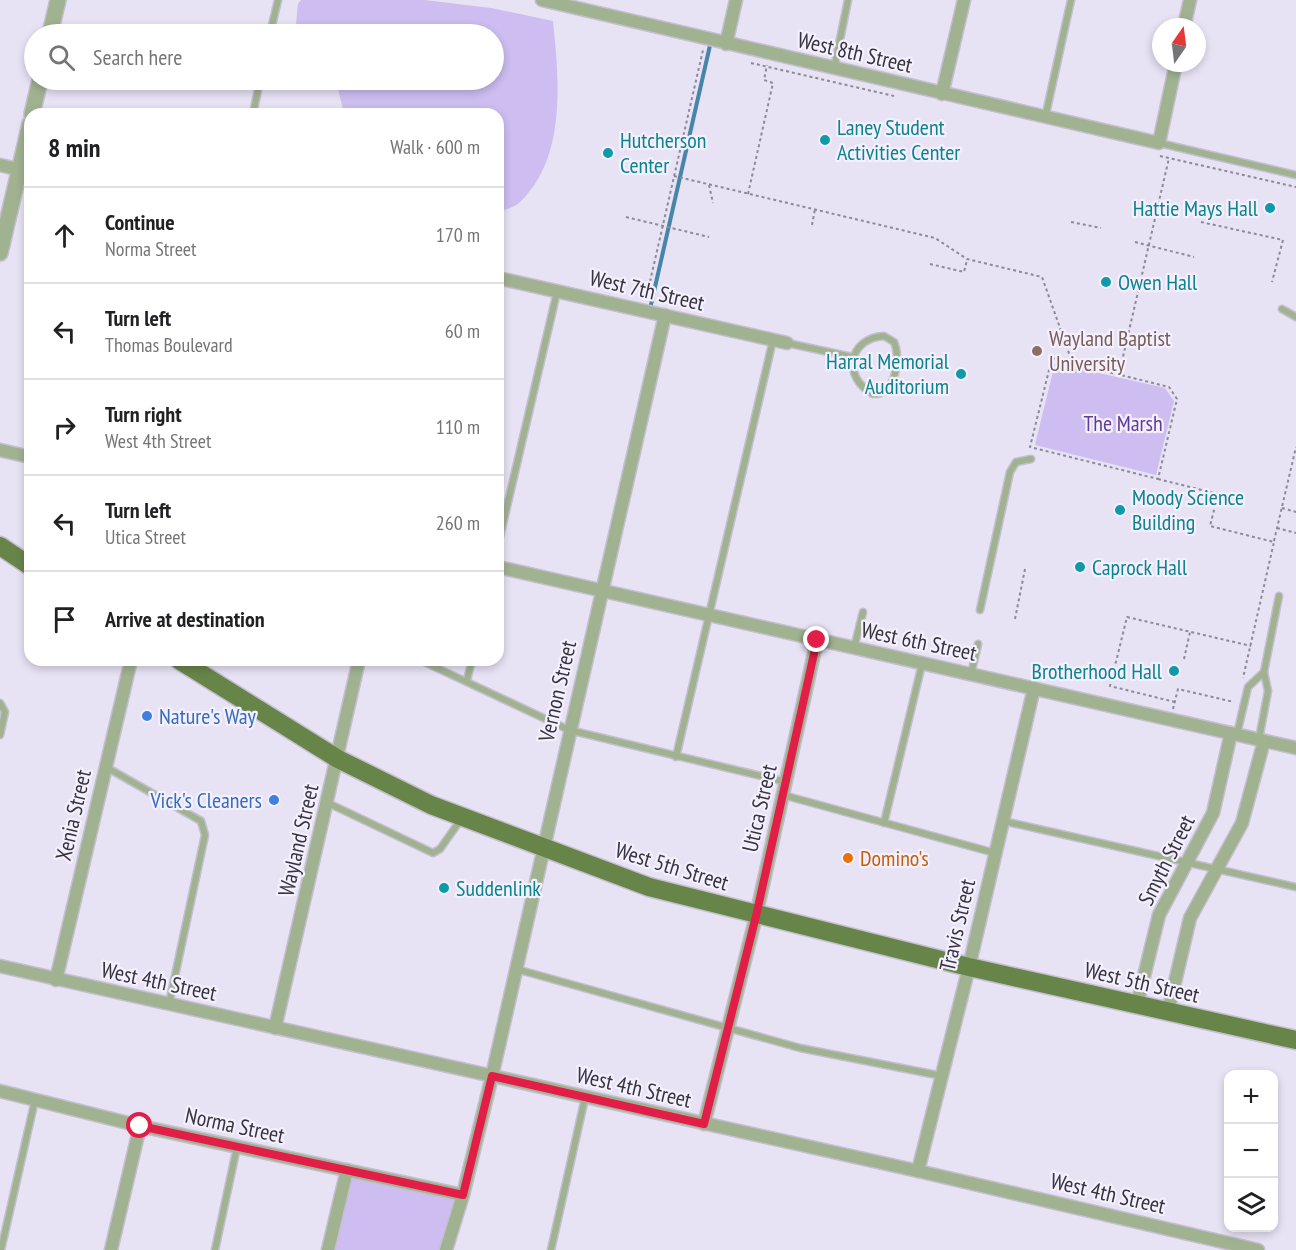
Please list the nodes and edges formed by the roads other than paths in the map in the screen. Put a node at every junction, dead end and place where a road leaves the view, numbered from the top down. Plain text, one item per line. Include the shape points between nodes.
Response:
1 (58, 0) edge
2 (278, 0) edge
3 (542, 0) edge
4 (736, 0) edge
5 (848, 0) edge
6 (964, 0) edge
7 (1071, 0) edge
8 (1190, 0) edge
9 (1186, 18) edge
10 (52, 24) edge
11 (272, 24) edge
12 (726, 44) junction
13 (834, 69) junction
14 (1174, 72) edge
15 (38, 90) edge
16 (258, 90) edge
17 (942, 94) junction
18 (33, 108) edge
19 (254, 108) edge
20 (1045, 118) junction
21 (1158, 143) junction
22 (0, 165) edge
23 (24, 171) edge
24 (24, 174) edge
25 (1296, 175) edge
26 (0, 253) edge
27 (504, 279) edge
28 (557, 291) junction
29 (1282, 309) dead end
30 (665, 315) junction
31 (1296, 317) edge
32 (773, 340) junction
33 (787, 343) joint
34 (852, 357) junction
35 (0, 450) edge
36 (24, 456) edge
37 (1030, 459) dead end
38 (504, 519) edge
39 (0, 546) edge
40 (24, 562) edge
41 (504, 568) edge
42 (601, 590) junction
43 (1279, 596) dead end
44 (980, 610) dead end
45 (863, 612) dead end
46 (711, 615) junction
47 (817, 640) junction
48 (978, 644) dead end
49 (854, 648) junction
50 (921, 664) junction
51 (130, 666) edge
52 (189, 666) edge
53 (358, 666) edge
54 (434, 666) edge
55 (470, 666) edge
56 (1264, 672) junction
57 (971, 674) junction
58 (467, 680) junction
59 (1034, 688) junction
60 (0, 703) edge
61 (569, 730) junction
62 (1234, 734) junction
63 (0, 735) edge
64 (1261, 740) junction
65 (1296, 748) edge
66 (676, 757) junction
67 (338, 759) junction
68 (106, 766) junction
69 (784, 789) junction
70 (328, 803) junction
71 (462, 817) junction
72 (1003, 820) junction
73 (884, 823) junction
74 (542, 848) junction
75 (995, 854) junction
76 (1189, 861) junction
77 (1219, 869) junction
78 (1296, 887) edge
79 (756, 916) junction
80 (0, 966) edge
81 (969, 967) junction
82 (515, 969) junction
83 (56, 980) junction
84 (169, 1005) junction
85 (1137, 1005) junction
86 (1168, 1012) junction
87 (275, 1028) junction
88 (727, 1030) junction
89 (1296, 1040) edge
90 (492, 1076) junction
91 (942, 1076) junction
92 (0, 1092) edge
93 (585, 1098) junction
94 (35, 1100) junction
95 (704, 1124) junction
96 (140, 1126) junction
97 (238, 1147) junction
98 (347, 1170) junction
99 (918, 1171) junction
100 (463, 1195) junction
101 (1, 1250) edge
102 (111, 1250) edge
103 (215, 1250) edge
104 (328, 1250) edge
105 (446, 1250) edge
106 (551, 1250) edge
107 (1258, 1250) edge

1 - 10 street
2 - 11 lane
3 - 12 street, West 8th Street
4 - 12 street
5 - 13 lane
6 - 17 street
7 - 20 lane
8 - 9 street
12 - 13 street, West 8th Street
13 - 17 street, West 8th Street
14 - 21 street
15 - 18 street
16 - 19 lane
17 - 20 street, West 8th Street
20 - 21 street, West 8th Street
21 - 25 lane
22 - 23 street
24 - 26 street
27 - 28 street, West 7th Street
28 - 30 street, West 7th Street
28 - 38 lane
29 - 31 lane
30 - 32 street, West 7th Street
30 - 42 street, Vernon Street
32 - 33 street, West 7th Street
32 - 46 lane
33 - 34 lane
34 - 34 lane via 853,372 860,385 873,394 888,388 898,353 894,342 884,336 872,338 858,347
35 - 36 street
37 - 44 lane via 1016,462 1010,472
39 - 40 main road
41 - 42 street, West 6th Street
42 - 46 street, West 6th Street
42 - 61 street, Vernon Street
43 - 56 lane
45 - 49 lane
46 - 47 street, West 6th Street
46 - 66 lane
47 - 49 street, West 6th Street
47 - 69 street, Utica Street
48 - 57 lane
49 - 50 street, West 6th Street
50 - 57 street, West 6th Street
50 - 73 lane
51 - 68 street, Xenia Street
52 - 67 main road, West 5th Street
53 - 67 street, Wayland Street
54 - 58 lane
55 - 58 lane
56 - 62 lane via 1248,687
56 - 64 lane via 1268,691
57 - 59 street, West 6th Street
58 - 61 lane
59 - 62 street, West 6th Street
59 - 72 street, Travis Street
60 - 63 lane via 5,712
61 - 66 lane
61 - 74 street, Vernon Street
62 - 64 street, West 6th Street
62 - 76 street, Smyth Street via 1218,799
64 - 65 street, West 6th Street
64 - 77 street via 1242,823
66 - 69 lane
67 - 70 street, Wayland Street
67 - 71 main road, West 5th Street
68 - 83 street, Xenia Street
68 - 84 lane via 201,821 205,835
69 - 73 lane
69 - 79 street, Utica Street
70 - 71 lane via 433,853
70 - 87 street, Wayland Street
71 - 74 main road, West 5th Street
72 - 75 street, Travis Street
72 - 76 lane
73 - 75 lane
74 - 79 main road, West 5th Street via 649,887
74 - 82 street, Vernon Street
75 - 81 street, Travis Street
76 - 77 lane
76 - 85 street, Smyth Street via 1159,915
77 - 78 lane
77 - 86 street via 1187,925
79 - 81 main road, West 5th Street
79 - 88 street, Utica Street
80 - 83 street, West 4th Street
81 - 85 main road, West 5th Street
81 - 91 street, Travis Street
82 - 88 lane
82 - 90 street, Vernon Street
83 - 84 street, West 4th Street
84 - 87 street, West 4th Street
85 - 86 main road, West 5th Street
86 - 89 main road, West 5th Street
87 - 90 street, West 4th Street
88 - 91 lane
88 - 95 street, Utica Street
90 - 93 street, West 4th Street
90 - 100 street, Vernon Street
91 - 99 street, Travis Street
92 - 94 street, Norma Street
93 - 95 street, West 4th Street
93 - 106 lane
94 - 96 street, Norma Street
94 - 101 lane
95 - 99 street, West 4th Street
96 - 97 street, Norma Street
96 - 102 street
97 - 98 street, Norma Street
97 - 103 lane
98 - 100 street, Norma Street
98 - 104 street
99 - 107 street, West 4th Street
100 - 105 street, Vernon Street

